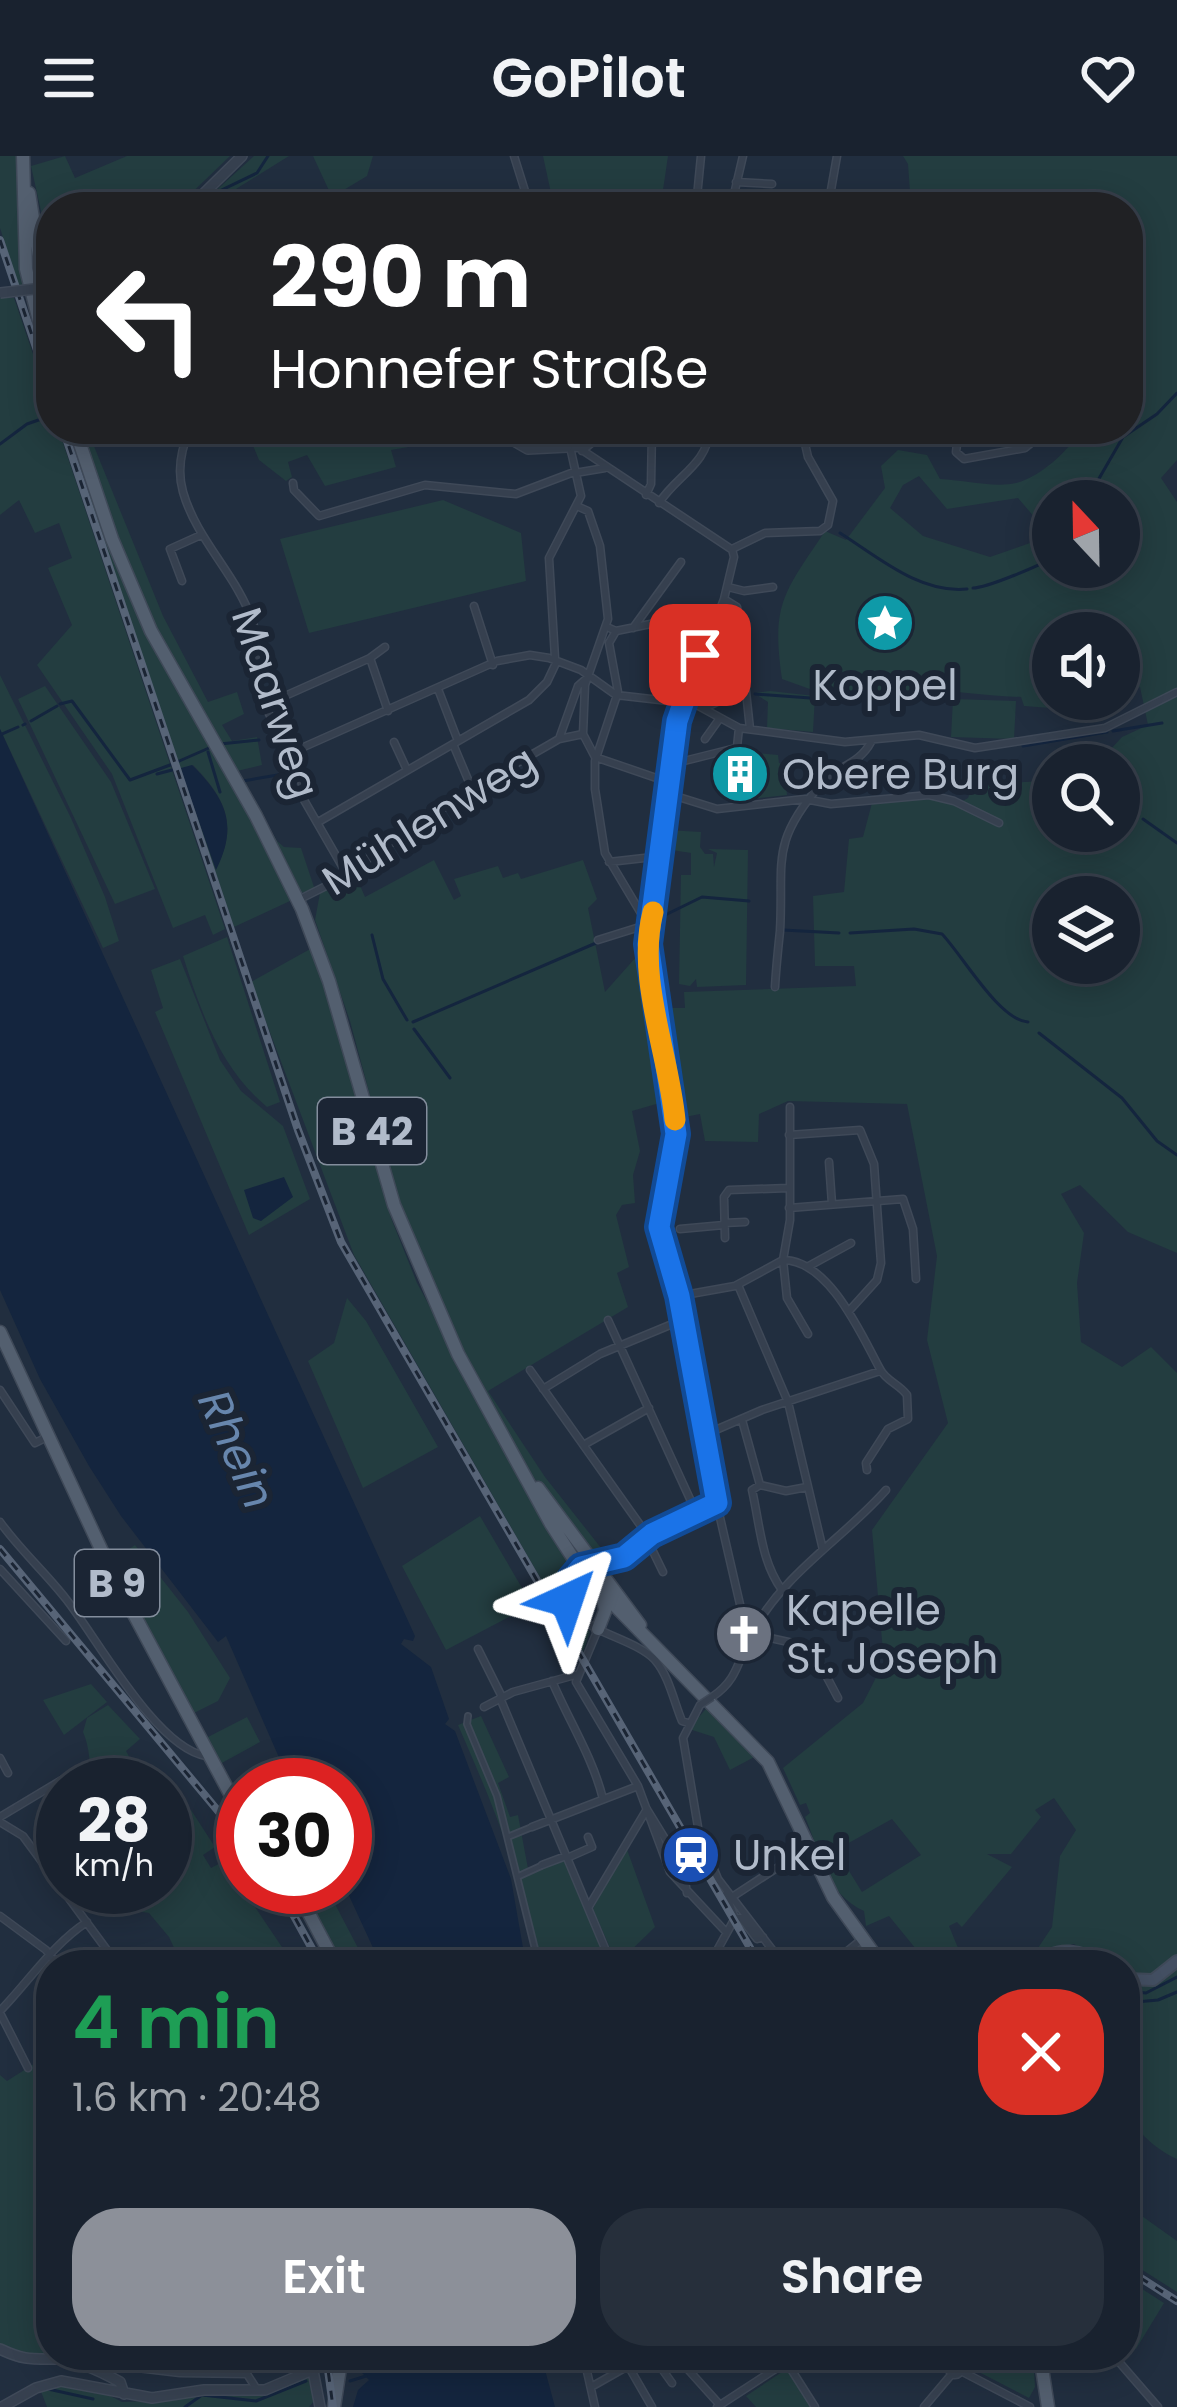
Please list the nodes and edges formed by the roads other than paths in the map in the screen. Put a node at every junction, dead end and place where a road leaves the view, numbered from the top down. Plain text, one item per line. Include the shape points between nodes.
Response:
1 (24, 156) edge
2 (242, 156) edge
3 (514, 156) edge
4 (701, 156) edge
5 (743, 156) edge
6 (837, 156) edge
7 (736, 182) junction
8 (772, 184) dead end
9 (205, 192) edge
10 (525, 192) edge
11 (697, 192) edge
12 (734, 192) edge
13 (830, 192) edge
14 (34, 227) junction
15 (36, 230) edge
16 (36, 237) edge
17 (29, 290) junction
18 (36, 291) edge
19 (0, 293) edge
20 (36, 318) edge
21 (79, 444) edge
22 (187, 444) edge
23 (521, 444) edge
24 (567, 444) edge
25 (590, 444) edge
26 (652, 444) edge
27 (706, 444) edge
28 (807, 444) edge
29 (957, 444) edge
30 (1027, 444) edge
31 (567, 448) junction
32 (582, 451) junction
33 (605, 468) junction
34 (575, 472) junction
35 (293, 483) dead end
36 (646, 495) junction
37 (659, 503) junction
38 (579, 507) junction
39 (201, 535) junction
40 (732, 549) junction
41 (681, 562) dead end
42 (182, 580) dead end
43 (728, 587) junction
44 (772, 587) dead end
45 (724, 598) junction
46 (655, 602) junction
47 (474, 606) dead end
48 (661, 623) junction
49 (607, 626) junction
50 (713, 626) junction
51 (633, 628) junction
52 (616, 631) junction
53 (385, 647) dead end
54 (370, 658) junction
55 (557, 661) junction
56 (493, 664) junction
57 (723, 669) dead end
58 (586, 676) junction
59 (438, 689) junction
60 (1177, 692) edge
61 (616, 694) junction
62 (683, 700) junction
63 (267, 704) junction
64 (705, 708) junction
65 (388, 711) junction
66 (720, 718) junction
67 (739, 728) junction
68 (750, 729) junction
69 (583, 734) junction
70 (705, 739) dead end
71 (559, 740) junction
72 (394, 742) dead end
73 (871, 742) junction
74 (455, 743) junction
75 (736, 748) junction
76 (297, 750) junction
77 (597, 758) junction
78 (672, 763) junction
79 (735, 766) dead end
80 (407, 770) junction
81 (669, 782) junction
82 (472, 789) junction
83 (669, 794) junction
84 (812, 800) junction
85 (320, 822) junction
86 (999, 823) dead end
87 (662, 856) junction
88 (609, 862) junction
89 (346, 873) junction
90 (298, 900) junction
91 (646, 925) junction
92 (598, 940) dead end
93 (648, 944) junction
94 (775, 987) dead end
95 (790, 1107) dead end
96 (789, 1135) junction
97 (829, 1162) dead end
98 (788, 1188) junction
99 (876, 1199) junction
100 (832, 1204) junction
101 (789, 1208) junction
102 (745, 1222) dead end
103 (724, 1224) junction
104 (680, 1229) dead end
105 (725, 1238) dead end
106 (851, 1243) dead end
107 (783, 1260) junction
108 (809, 1266) junction
109 (916, 1279) dead end
110 (739, 1285) junction
111 (679, 1296) junction
112 (849, 1310) junction
113 (608, 1320) dead end
114 (682, 1320) junction
115 (0, 1332) edge
116 (808, 1334) dead end
117 (620, 1346) junction
118 (7, 1360) edge
119 (530, 1370) dead end
120 (880, 1371) junction
121 (543, 1388) junction
122 (0, 1390) edge
123 (788, 1402) junction
124 (649, 1408) junction
125 (742, 1420) junction
126 (704, 1435) junction
127 (49, 1436) junction
128 (586, 1443) junction
129 (518, 1464) junction
130 (867, 1470) dead end
131 (760, 1485) junction
132 (807, 1487) junction
133 (886, 1490) dead end
134 (717, 1503) junction
135 (697, 1512) junction
136 (0, 1522) edge
137 (647, 1536) junction
138 (823, 1550) junction
139 (592, 1562) junction
140 (0, 1569) edge
141 (663, 1572) dead end
142 (783, 1592) junction
143 (602, 1596) junction
144 (627, 1621) junction
145 (600, 1630) junction
146 (752, 1634) junction
147 (66, 1641) dead end
148 (478, 1649) dead end
149 (660, 1653) junction
150 (575, 1675) junction
151 (552, 1682) junction
152 (501, 1698) junction
153 (838, 1698) dead end
154 (484, 1706) dead end
155 (468, 1716) dead end
156 (688, 1723) junction
157 (206, 1756) junction
158 (0, 1759) edge
159 (216, 1773) edge
160 (8, 1774) dead end
161 (638, 1786) junction
162 (36, 1798) edge
163 (603, 1799) junction
164 (647, 1809) junction
165 (0, 1820) edge
166 (553, 1820) junction
167 (532, 1827) joint
168 (507, 1837) junction
169 (588, 1837) dead end
170 (809, 1847) junction
171 (567, 1857) junction
172 (542, 1865) joint
173 (519, 1876) junction
174 (725, 1888) junction
175 (732, 1897) junction
176 (588, 1908) junction
177 (309, 1914) edge
178 (1, 1917) edge
179 (735, 1918) junction
180 (87, 1922) junction
181 (726, 1932) junction
182 (764, 1937) junction
183 (861, 1940) junction
184 (41, 1950) edge
185 (58, 1950) edge
186 (108, 1950) edge
187 (328, 1950) edge
188 (535, 1950) edge
189 (606, 1950) edge
190 (717, 1950) edge
191 (773, 1950) edge
192 (849, 1950) edge
193 (869, 1950) edge
194 (1177, 1961) edge
195 (36, 1978) edge
196 (1140, 1980) edge
197 (0, 2012) edge
198 (28, 2068) dead end
199 (0, 2349) edge
200 (36, 2362) edge
201 (92, 2370) edge
202 (161, 2370) edge
203 (340, 2370) edge
204 (588, 2370) edge
205 (621, 2370) edge
206 (630, 2370) edge
207 (663, 2370) edge
208 (689, 2370) edge
209 (779, 2370) edge
210 (792, 2370) edge
211 (950, 2370) joint
212 (1042, 2370) edge
213 (1126, 2370) edge
214 (310, 2372) joint
215 (1043, 2382) junction
216 (672, 2383) dead end
217 (591, 2387) junction
218 (257, 2391) junction
219 (124, 2394) junction
220 (7, 2404) edge
221 (723, 2406) edge
222 (1029, 2406) edge
223 (320, 2407) edge
224 (334, 2407) edge
225 (595, 2407) edge
226 (652, 2407) edge
227 (815, 2407) edge
228 (924, 2407) edge
229 (1048, 2407) edge
230 (1158, 2407) edge

1 - 14 main road
1 - 17 main road
2 - 9 street
3 - 10 street
4 - 11 street
5 - 7 street
6 - 13 street
7 - 8 street
7 - 12 street
14 - 15 main road
14 - 16 main road
17 - 18 street, bridge
17 - 19 street, bridge
17 - 20 main road
21 - 90 main road, B 42 via 151,631
22 - 39 street, Maarweg via 180,474
23 - 31 street
24 - 31 street
25 - 32 street
26 - 36 street
27 - 37 street via 701,460
28 - 40 street via 833,501 828,525 765,533
29 - 30 street via 964,459
31 - 32 street
31 - 34 street
32 - 33 street
33 - 34 street
33 - 36 street
34 - 35 street via 516,494 425,484 319,516
34 - 38 street
36 - 37 street
37 - 40 street
38 - 49 street via 588,511 599,544
38 - 55 street via 549,558
39 - 42 street, Maarweg via 170,549
39 - 63 street, Maarweg via 252,619
40 - 43 street
41 - 46 street
43 - 44 street
43 - 45 street
45 - 50 street
45 - 68 street via 737,607
46 - 48 street
46 - 51 street
47 - 56 street
48 - 50 street
48 - 51 street
49 - 52 street
49 - 58 street, Mühlenweg
50 - 62 street
51 - 52 street
52 - 61 street via 609,643
53 - 54 street
54 - 63 street
54 - 65 street
55 - 56 street via 530,656
55 - 58 street
55 - 74 street via 529,700
56 - 59 street
57 - 64 street via 721,701
58 - 61 street
58 - 69 street
58 - 71 street, Mühlenweg
59 - 65 street
59 - 74 street
60 - 73 street via 1114,724 1017,744 975,748 919,735
61 - 62 street
61 - 77 street
62 - 64 street
62 - 78 street
63 - 76 street, Maarweg via 280,735
64 - 66 street
65 - 76 street
66 - 67 street
66 - 70 street
67 - 68 street
67 - 75 street
68 - 73 street
69 - 71 street, Mühlenweg
69 - 77 street
71 - 82 street, Mühlenweg
72 - 80 street
73 - 84 street
74 - 80 street
74 - 82 street
75 - 78 street
75 - 79 street
76 - 85 street, Maarweg via 302,794
77 - 81 street
77 - 88 street
78 - 81 street
80 - 85 street
81 - 83 street
82 - 89 street, Mühlenweg
83 - 84 street via 702,807
83 - 87 street
84 - 86 street via 929,795
84 - 94 street via 778,864
85 - 89 street, Maarweg
87 - 88 street
87 - 93 street
88 - 91 street
89 - 90 street, Mühlenweg
90 - 129 main road, B 42 via 418,1268
91 - 92 street
91 - 93 street
93 - 111 street via 676,1134 659,1227
95 - 96 street
96 - 98 street
96 - 99 street via 860,1130 871,1149
97 - 100 street
98 - 101 street
98 - 103 street via 731,1189
99 - 100 street
99 - 109 street via 905,1200
99 - 112 street via 879,1274
100 - 101 street
101 - 107 street
102 - 103 street
103 - 104 street
103 - 105 street
106 - 108 street
107 - 108 street
107 - 110 street
107 - 116 street via 787,1298
108 - 112 street
110 - 111 street
110 - 123 street
111 - 114 street
112 - 120 street
113 - 117 street
114 - 117 street
114 - 126 street
115 - 118 main road, B 9
117 - 121 street
117 - 124 street
118 - 127 main road, B 9
119 - 121 street
120 - 123 street
120 - 130 street via 904,1389 910,1416 880,1437
121 - 128 street
122 - 127 street via 35,1443
123 - 125 street
123 - 132 street
124 - 128 street
124 - 135 street
125 - 126 street
125 - 131 street
126 - 134 street
127 - 157 main road, B 9
128 - 137 street
129 - 139 main road
129 - 143 main road, B 42
131 - 132 street
131 - 142 street via 752,1490 765,1560
132 - 138 street
133 - 138 street
134 - 135 street
134 - 146 street
135 - 137 street
136 - 157 street via 158,1722
137 - 139 street via 624,1557
137 - 141 street
138 - 142 street
139 - 145 street, bridge via 572,1576 567,1591 571,1610
139 - 149 main road
140 - 147 street
142 - 146 street
143 - 144 main road, B 42
143 - 145 main road
144 - 145 main road via 612,1619
144 - 149 main road, B 42
145 - 150 street
145 - 156 street via 654,1659
146 - 153 street via 811,1647
146 - 156 street, bridge via 734,1679
148 - 152 street
149 - 170 main road, B 42 via 761,1752
150 - 151 street
150 - 161 street
151 - 152 street
151 - 163 street
152 - 154 street
152 - 166 street
155 - 168 street
156 - 174 street via 682,1738 699,1833
157 - 159 main road, B 9
158 - 160 street
161 - 163 street
161 - 164 street
162 - 165 street
163 - 166 street
164 - 176 street
164 - 181 street via 683,1868 687,1893
165 - 180 street via 23,1836
166 - 167 street
166 - 171 street
167 - 168 street
168 - 173 street
169 - 171 street via 592,1847
170 - 175 street
170 - 183 main road, B 42
171 - 172 street
171 - 176 street
172 - 173 street
173 - 188 street
174 - 175 street
174 - 179 street
175 - 182 street
176 - 189 street
177 - 187 main road
178 - 184 street
179 - 181 street
179 - 182 street
180 - 185 street
180 - 186 street
181 - 190 street
182 - 191 street
183 - 192 street
183 - 193 main road, B 42
194 - 196 main road via 1153,1980
195 - 197 street
197 - 198 street
199 - 200 street
201 - 219 street via 120,2382
202 - 218 street via 248,2374
203 - 224 main road
204 - 217 street
205 - 217 street
206 - 226 street
207 - 216 street
208 - 221 street
209 - 221 street
210 - 227 street
211 - 222 street
211 - 228 street
212 - 215 main road
213 - 230 street
214 - 218 street
214 - 223 street
215 - 222 street via 1039,2402
215 - 229 main road
217 - 225 street
218 - 219 street
219 - 220 street via 61,2381

